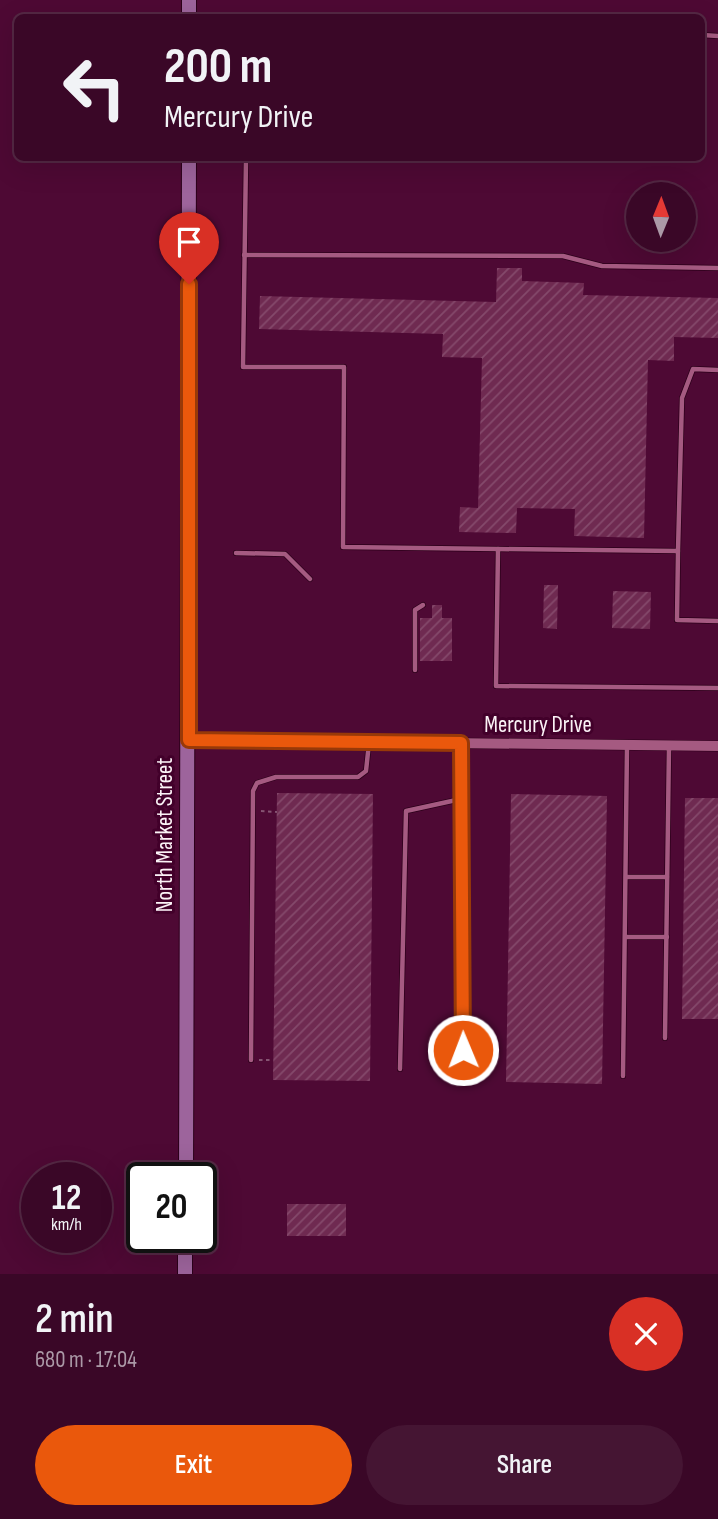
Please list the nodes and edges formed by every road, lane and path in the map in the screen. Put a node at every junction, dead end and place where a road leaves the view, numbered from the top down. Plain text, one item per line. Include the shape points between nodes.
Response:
1 (189, 161) edge
2 (246, 161) edge
3 (244, 255) junction
4 (718, 268) edge
5 (718, 369) edge
6 (498, 549) junction
7 (678, 551) junction
8 (236, 553) dead end
9 (310, 579) dead end
10 (423, 605) dead end
11 (718, 621) edge
12 (415, 670) dead end
13 (718, 688) edge
14 (189, 740) junction
15 (369, 742) junction
16 (461, 743) junction
17 (627, 745) junction
18 (669, 746) junction
19 (718, 746) edge
20 (461, 799) junction
21 (253, 811) junction
22 (276, 812) dead end
23 (626, 877) junction
24 (667, 877) junction
25 (626, 937) junction
26 (667, 937) junction
27 (665, 1038) dead end
28 (251, 1059) joint
29 (274, 1060) dead end
30 (400, 1069) dead end
31 (624, 1076) dead end
32 (463, 1078) dead end
33 (186, 1162) edge
34 (185, 1253) edge
35 (185, 1274) edge

1 - 14 main road, North Market Street
2 - 3 lane
3 - 4 lane via 563,256 602,265
3 - 6 lane via 243,367 344,367 344,547
5 - 7 lane via 693,369 682,398
6 - 7 lane
6 - 13 lane via 496,686
7 - 11 lane via 677,620
8 - 9 lane via 285,554
10 - 12 lane via 415,610
14 - 15 street, Mercury Drive
14 - 33 main road, North Market Street
15 - 16 street, Mercury Drive
15 - 21 lane via 366,771 358,777 266,779 253,791
16 - 17 street, Mercury Drive
16 - 20 lane
17 - 18 street, Mercury Drive
17 - 23 lane
18 - 19 street, Mercury Drive
18 - 24 lane
20 - 30 lane via 406,811
20 - 32 lane
21 - 22 path
21 - 28 lane
23 - 24 lane
23 - 25 lane
24 - 26 lane
25 - 26 lane
25 - 31 lane
26 - 27 lane
28 - 29 path
34 - 35 main road

